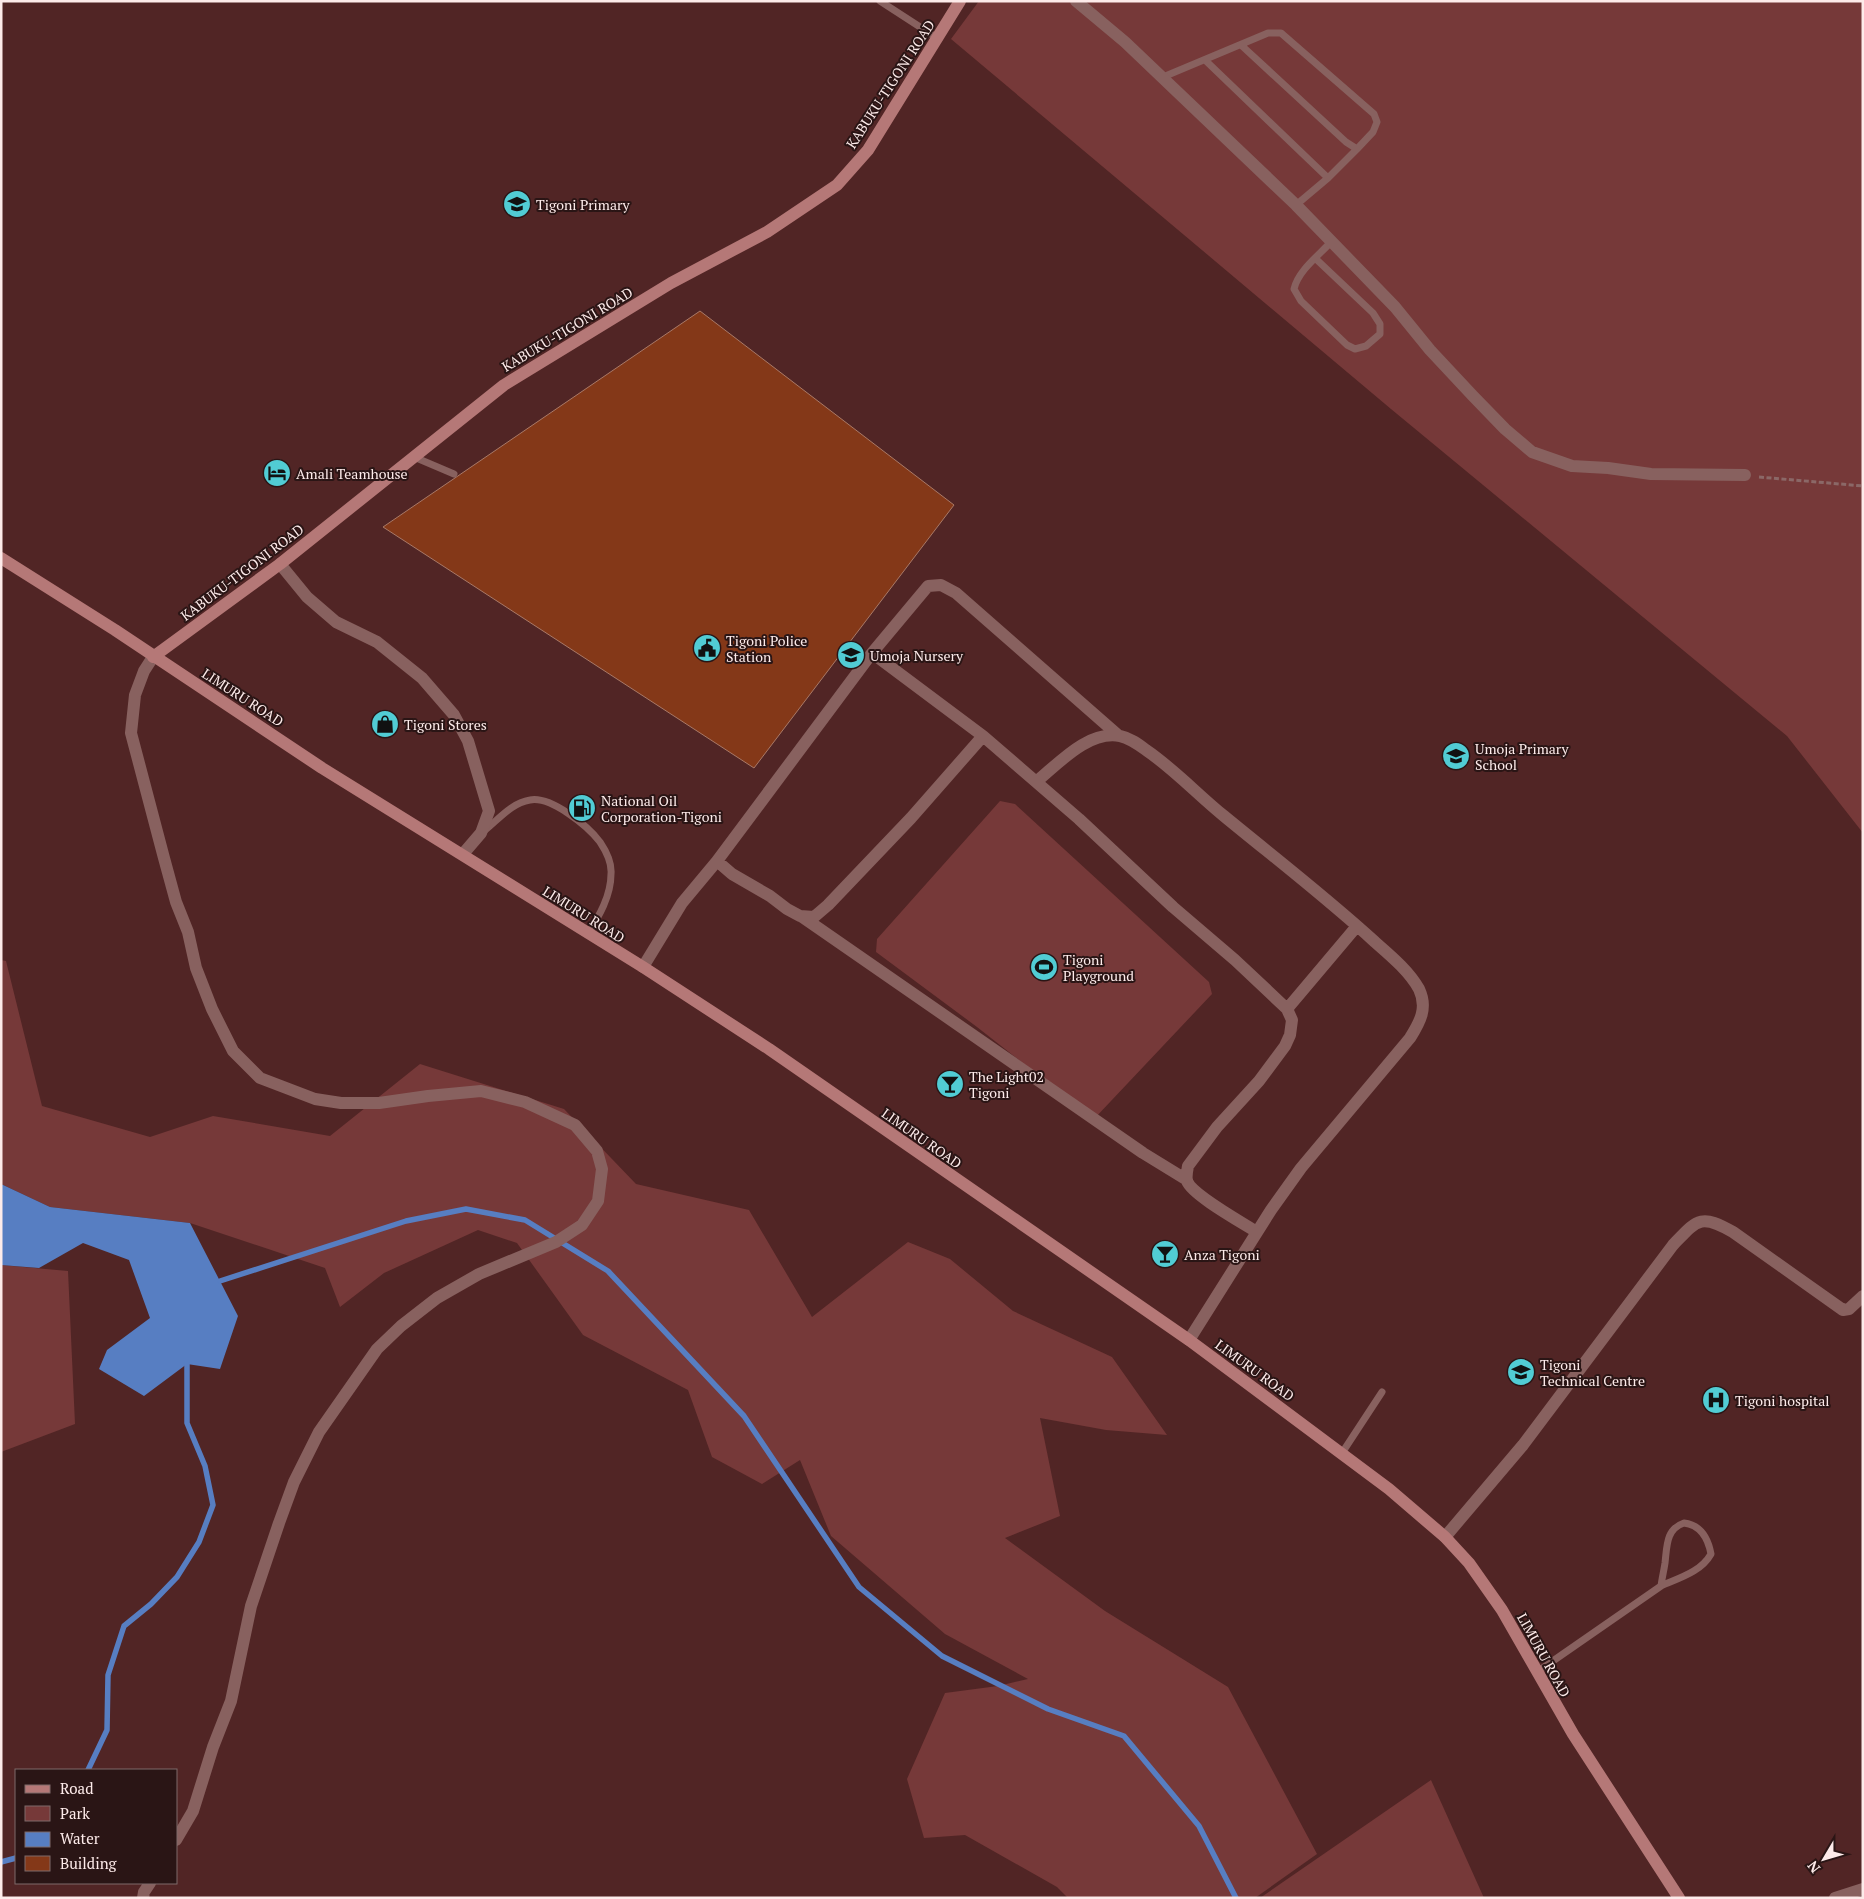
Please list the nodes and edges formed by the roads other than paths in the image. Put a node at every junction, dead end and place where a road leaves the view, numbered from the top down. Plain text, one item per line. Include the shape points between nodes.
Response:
1 (880, 1) edge
2 (960, 1) edge
3 (1076, 1) edge
4 (937, 38) junction
5 (1241, 45) junction
6 (1206, 60) junction
7 (1163, 77) junction
8 (1357, 149) junction
9 (1328, 178) junction
10 (1296, 205) junction
11 (1331, 242) junction
12 (1316, 259) junction
13 (414, 457) junction
14 (454, 474) dead end
15 (1745, 475) road end
16 (1, 558) edge
17 (280, 564) junction
18 (872, 653) junction
19 (153, 657) junction
20 (983, 736) junction
21 (1119, 736) junction
22 (1036, 782) junction
23 (481, 833) junction
24 (463, 854) junction
25 (716, 861) junction
26 (800, 916) junction
27 (1358, 926) junction
28 (588, 934) junction
29 (642, 967) junction
30 (1287, 1009) junction
31 (1187, 1180) junction
32 (1257, 1232) junction
33 (1863, 1296) edge
34 (1189, 1340) junction
35 (1382, 1392) dead end
36 (1342, 1453) junction
37 (1445, 1537) junction
38 (1661, 1586) junction
39 (1538, 1672) junction
40 (178, 1837) edge
41 (149, 1884) edge
42 (1863, 1889) edge
43 (143, 1898) edge
44 (1679, 1898) edge
45 (1835, 1898) edge

1 - 4 lane
2 - 4 main road, KABUKU-TIGONI ROAD
3 - 7 street
4 - 13 main road, KABUKU-TIGONI ROAD via 868,150 837,185 768,232 671,283 504,385
5 - 6 lane
5 - 8 lane
5 - 8 lane via 1268,33 1281,33 1374,114 1377,122 1373,132
6 - 7 lane
6 - 9 lane
7 - 10 street
8 - 9 lane
9 - 10 lane
10 - 11 street
11 - 12 lane
11 - 15 street via 1395,307 1473,396 1532,452 1572,466 1651,474
12 - 12 lane via 1296,281 1294,289 1301,301 1347,344 1355,349 1366,346 1380,334 1380,324
13 - 14 lane
13 - 17 main road, KABUKU-TIGONI ROAD
16 - 19 main road, LIMURU ROAD
17 - 19 main road, KABUKU-TIGONI ROAD
17 - 23 street via 307,597 336,622 377,642 422,678 454,715 468,741 487,802 489,812
18 - 20 street
18 - 21 street via 928,586 941,585 956,593
18 - 25 street
19 - 24 main road, LIMURU ROAD via 322,768
19 - 40 street via 135,695 131,733 196,968 233,1051 260,1078 315,1099 379,1104 481,1091 524,1102 575,1125 597,1151 602,1169 598,1201 582,1225 556,1242 479,1274 437,1298 401,1326 377,1349 319,1432 294,1482 279,1523 252,1606 230,1701 193,1811
20 - 22 street
20 - 26 street via 828,905 814,917
21 - 22 street via 1090,741
21 - 27 street via 1148,751
22 - 30 street
23 - 24 street
23 - 28 lane via 509,809 531,799 543,800 586,828 600,842 609,858 612,873 605,902
24 - 28 main road, LIMURU ROAD
25 - 26 street
25 - 29 street via 682,904
26 - 31 street
27 - 30 street
27 - 32 street via 1412,978 1424,1003 1422,1017 1410,1038 1301,1168
28 - 29 main road, LIMURU ROAD
29 - 34 main road, LIMURU ROAD via 768,1049
30 - 31 street via 1292,1020 1285,1046 1194,1156 1188,1166
31 - 32 street via 1196,1192
32 - 34 street
33 - 37 street via 1843,1310 1733,1232 1716,1222 1698,1222 1673,1245 1522,1445
34 - 36 main road, LIMURU ROAD
35 - 36 lane
36 - 37 main road, LIMURU ROAD
37 - 39 main road, LIMURU ROAD via 1469,1563 1502,1610
38 - 38 lane via 1696,1570 1706,1563 1711,1554 1701,1530 1692,1524 1684,1523 1671,1532 1666,1544
38 - 39 lane
39 - 44 main road, LIMURU ROAD via 1572,1734
41 - 43 street
42 - 45 street

